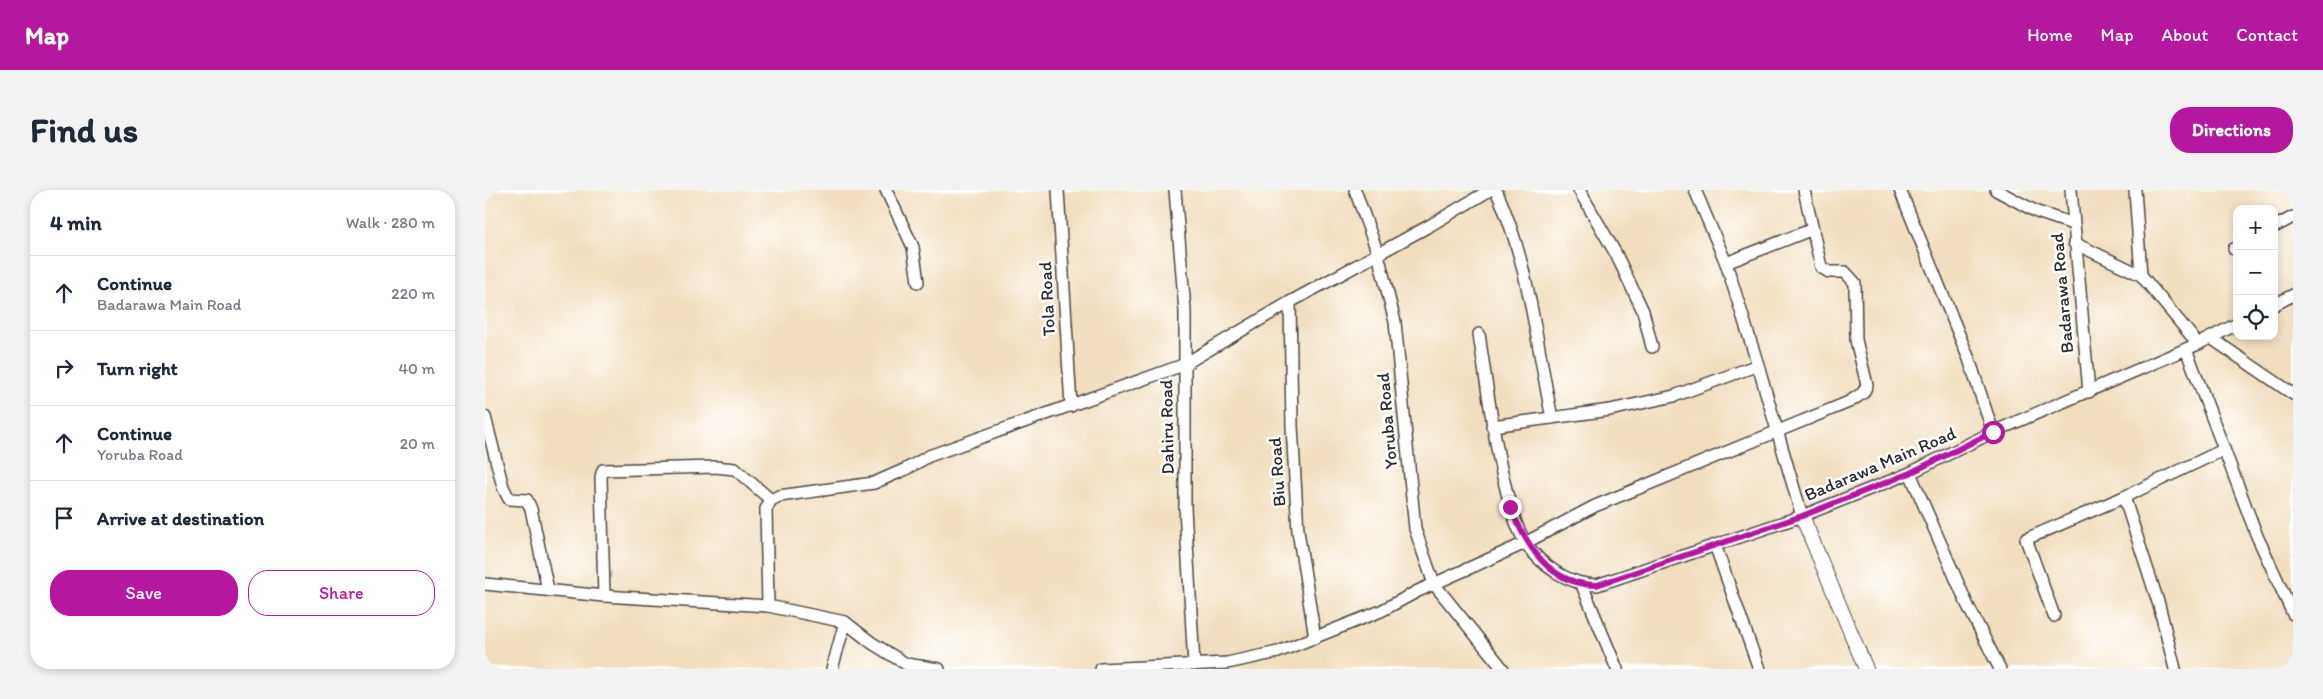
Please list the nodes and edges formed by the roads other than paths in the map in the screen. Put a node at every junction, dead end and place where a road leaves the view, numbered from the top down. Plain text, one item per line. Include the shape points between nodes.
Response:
1 (886, 190) edge
2 (1058, 190) edge
3 (1175, 190) edge
4 (1355, 190) edge
5 (1490, 190) edge
6 (1496, 190) edge
7 (1579, 190) edge
8 (1695, 190) edge
9 (1804, 190) edge
10 (1900, 190) edge
11 (1996, 190) edge
12 (2071, 190) edge
13 (2135, 190) edge
14 (2293, 217) edge
15 (2073, 224) junction
16 (2278, 225) edge
17 (1813, 229) junction
18 (2074, 244) junction
19 (1378, 254) junction
20 (1726, 263) junction
21 (2141, 275) junction
22 (918, 282) dead end
23 (2293, 295) edge
24 (1289, 302) junction
25 (2278, 303) edge
26 (2233, 326) edge
27 (1479, 334) dead end
28 (2211, 338) junction
29 (2198, 344) junction
30 (1652, 347) dead end
31 (2185, 348) junction
32 (1183, 365) junction
33 (1759, 365) junction
34 (2089, 392) junction
35 (2293, 394) edge
36 (1071, 406) junction
37 (485, 417) edge
38 (1552, 418) junction
39 (1492, 426) junction
40 (1777, 432) junction
41 (1993, 432) junction
42 (2223, 450) junction
43 (1910, 473) junction
44 (2124, 497) junction
45 (771, 500) junction
46 (1802, 516) junction
47 (1525, 542) junction
48 (1715, 545) junction
49 (485, 584) edge
50 (1434, 584) junction
51 (1582, 585) junction
52 (548, 590) junction
53 (604, 596) junction
54 (768, 606) junction
55 (2293, 614) edge
56 (2053, 616) dead end
57 (845, 622) junction
58 (1315, 638) junction
59 (1194, 665) junction
60 (832, 669) edge
61 (939, 669) edge
62 (1101, 669) edge
63 (1503, 669) edge
64 (1617, 669) edge
65 (1759, 669) edge
66 (1866, 669) edge
67 (2000, 669) edge
68 (2175, 669) edge

1 - 22 street via 913,247
2 - 36 street, Tola Road
3 - 32 street, Dahiru Road via 1185,311
4 - 19 street, Yoruba Road
5 - 19 street
6 - 38 street via 1523,266
7 - 30 street via 1616,254 1643,311
8 - 20 street
9 - 17 street
10 - 41 street via 1969,359
11 - 15 street via 2037,212
12 - 15 street, Badarawa Road
13 - 21 street
14 - 16 street
15 - 18 street, Badarawa Road
17 - 20 street
17 - 40 street via 1821,267 1829,272 1845,272 1855,283 1855,340 1867,385 1863,393 1849,402
18 - 21 street
18 - 34 street, Badarawa Road
19 - 24 street
19 - 50 street, Yoruba Road via 1395,322 1415,529
20 - 33 street
21 - 29 street
23 - 25 street
24 - 32 street
24 - 58 street, Biu Road via 1298,531
26 - 28 street, Badarawa Main Road
27 - 39 street
28 - 29 street, Badarawa Main Road
28 - 35 street
29 - 31 street, Badarawa Main Road
31 - 34 street, Badarawa Main Road
31 - 42 street
32 - 36 street
32 - 59 street, Dahiru Road via 1185,508
33 - 38 street via 1673,396 1611,410
33 - 40 street
34 - 41 street, Badarawa Main Road
36 - 45 street via 929,456 874,483 779,496
37 - 52 street via 509,499 527,500 531,509
38 - 39 street
39 - 47 street via 1510,507
40 - 46 street
40 - 47 street via 1595,506
41 - 43 street, Badarawa Main Road
42 - 44 street
42 - 55 street
43 - 46 street, Badarawa Main Road
43 - 67 street via 1967,604
44 - 56 street via 2026,538
44 - 68 street via 2159,604
45 - 53 street via 735,469 603,470
45 - 54 street via 766,509
46 - 48 street, Badarawa Main Road
46 - 66 street
47 - 50 street
47 - 51 street via 1547,567
48 - 51 street, Badarawa Main Road via 1597,585
48 - 65 street
49 - 52 street
50 - 58 street via 1381,611
50 - 63 street
51 - 64 street
52 - 53 street
53 - 54 street
54 - 57 street
57 - 60 street
57 - 61 street via 906,664
58 - 59 street via 1278,652 1227,663
59 - 62 street

